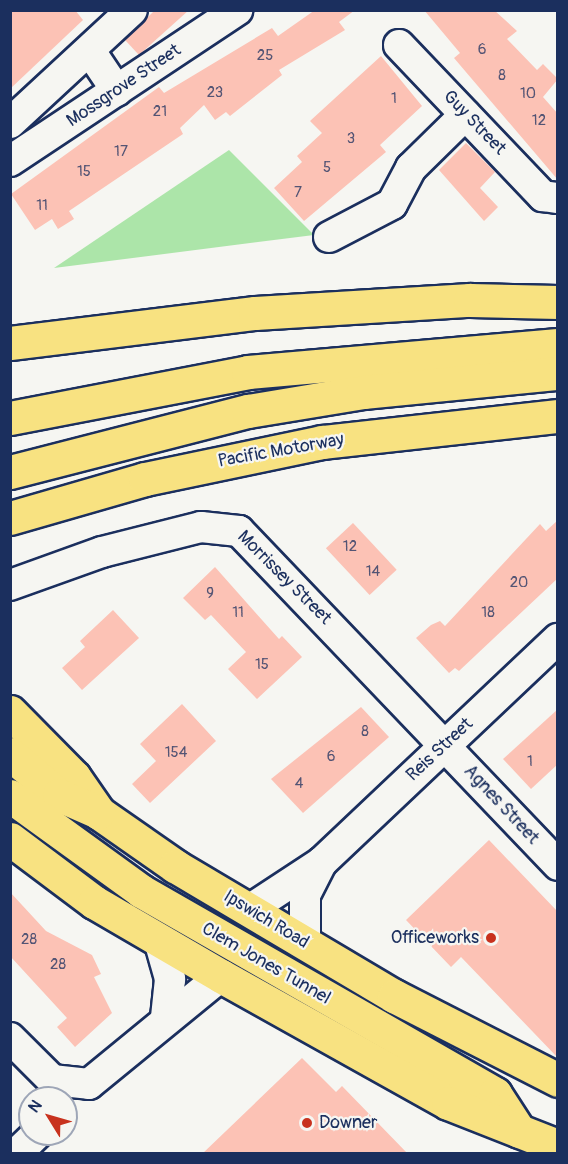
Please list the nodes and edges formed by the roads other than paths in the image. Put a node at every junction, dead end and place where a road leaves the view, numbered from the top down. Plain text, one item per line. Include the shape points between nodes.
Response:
1 (132, 10) edge
2 (237, 10) edge
3 (399, 45) dead end
4 (90, 51) junction
5 (117, 91) junction
6 (465, 115) junction
7 (10, 123) edge
8 (10, 161) edge
9 (554, 199) edge
10 (329, 237) dead end
11 (558, 302) edge
12 (10, 343) edge
13 (558, 345) edge
14 (558, 373) edge
15 (558, 416) edge
16 (10, 418) edge
17 (10, 472) edge
18 (10, 518) edge
19 (10, 585) edge
20 (558, 639) edge
21 (10, 712) edge
22 (445, 745) junction
23 (10, 754) edge
24 (10, 796) edge
25 (99, 813) junction
26 (10, 839) edge
27 (322, 862) junction
28 (558, 865) edge
29 (249, 910) junction
30 (159, 940) junction
31 (305, 943) junction
32 (221, 976) junction
33 (166, 1018) junction
34 (10, 1038) edge
35 (558, 1080) edge
36 (57, 1086) edge
37 (78, 1087) edge
38 (519, 1131) junction
39 (558, 1146) edge

1 - 4 street
2 - 5 street, Mossgrove Street
3 - 6 street, Guy Street
4 - 5 street
4 - 7 street
5 - 8 street, Mossgrove Street
6 - 9 street, Guy Street
6 - 10 street via 411,168 392,204
11 - 12 highway via 470,300 255,312
13 - 16 highway via 248,372
14 - 17 highway via 363,392 248,411
15 - 18 highway, Pacific Motorway via 322,442 145,479
19 - 22 street, Morrissey Street via 136,543 201,526 230,527 253,542
20 - 22 street, Reis Street
21 - 25 highway, Ipswich Road via 74,777
22 - 27 street, Reis Street
22 - 28 street, Agnes Street
23 - 25 highway via 59,795
24 - 38 highway, Clem Jones Tunnel via 141,891 495,1094
25 - 29 highway, Ipswich Road
26 - 30 highway via 94,902
27 - 29 street, Reis Street
27 - 31 street, Reis Street via 305,895
29 - 31 highway, Ipswich Road
30 - 32 highway
30 - 33 street via 170,979
31 - 35 highway, Ipswich Road via 394,996
32 - 33 street
32 - 38 highway via 448,1102
33 - 37 street via 103,1077
34 - 36 street
38 - 39 highway

